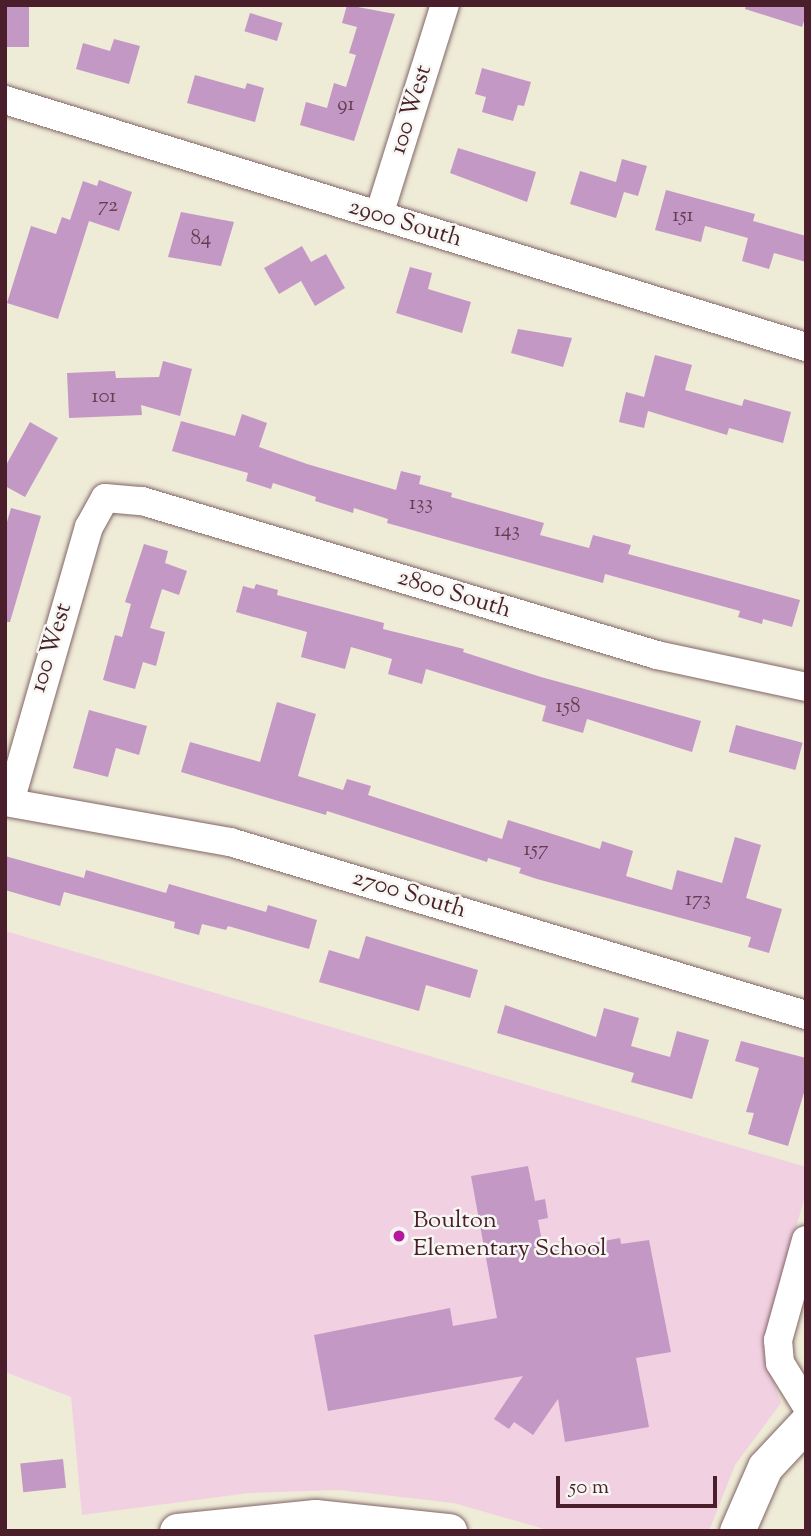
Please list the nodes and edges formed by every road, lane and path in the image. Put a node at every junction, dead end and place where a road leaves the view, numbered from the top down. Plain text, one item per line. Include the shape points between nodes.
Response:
1 (445, 5) edge
2 (5, 100) edge
3 (379, 215) junction
4 (806, 347) edge
5 (105, 498) joint
6 (806, 687) edge
7 (8, 802) edge
8 (806, 1015) edge
9 (806, 1240) edge
10 (806, 1405) edge
11 (806, 1423) edge
12 (346, 1524) edge
13 (177, 1531) edge
14 (449, 1531) edge
15 (737, 1531) edge

1 - 3 street, 100 West
2 - 3 street, 2900 South
3 - 4 street, 2900 South
5 - 6 street, 2800 South via 142,501 657,656
5 - 7 street, 100 West via 89,527
7 - 8 street, 2700 South via 230,842
9 - 10 street via 778,1352 786,1376
11 - 15 main road via 765,1467
12 - 13 main road via 286,1518
12 - 14 main road

